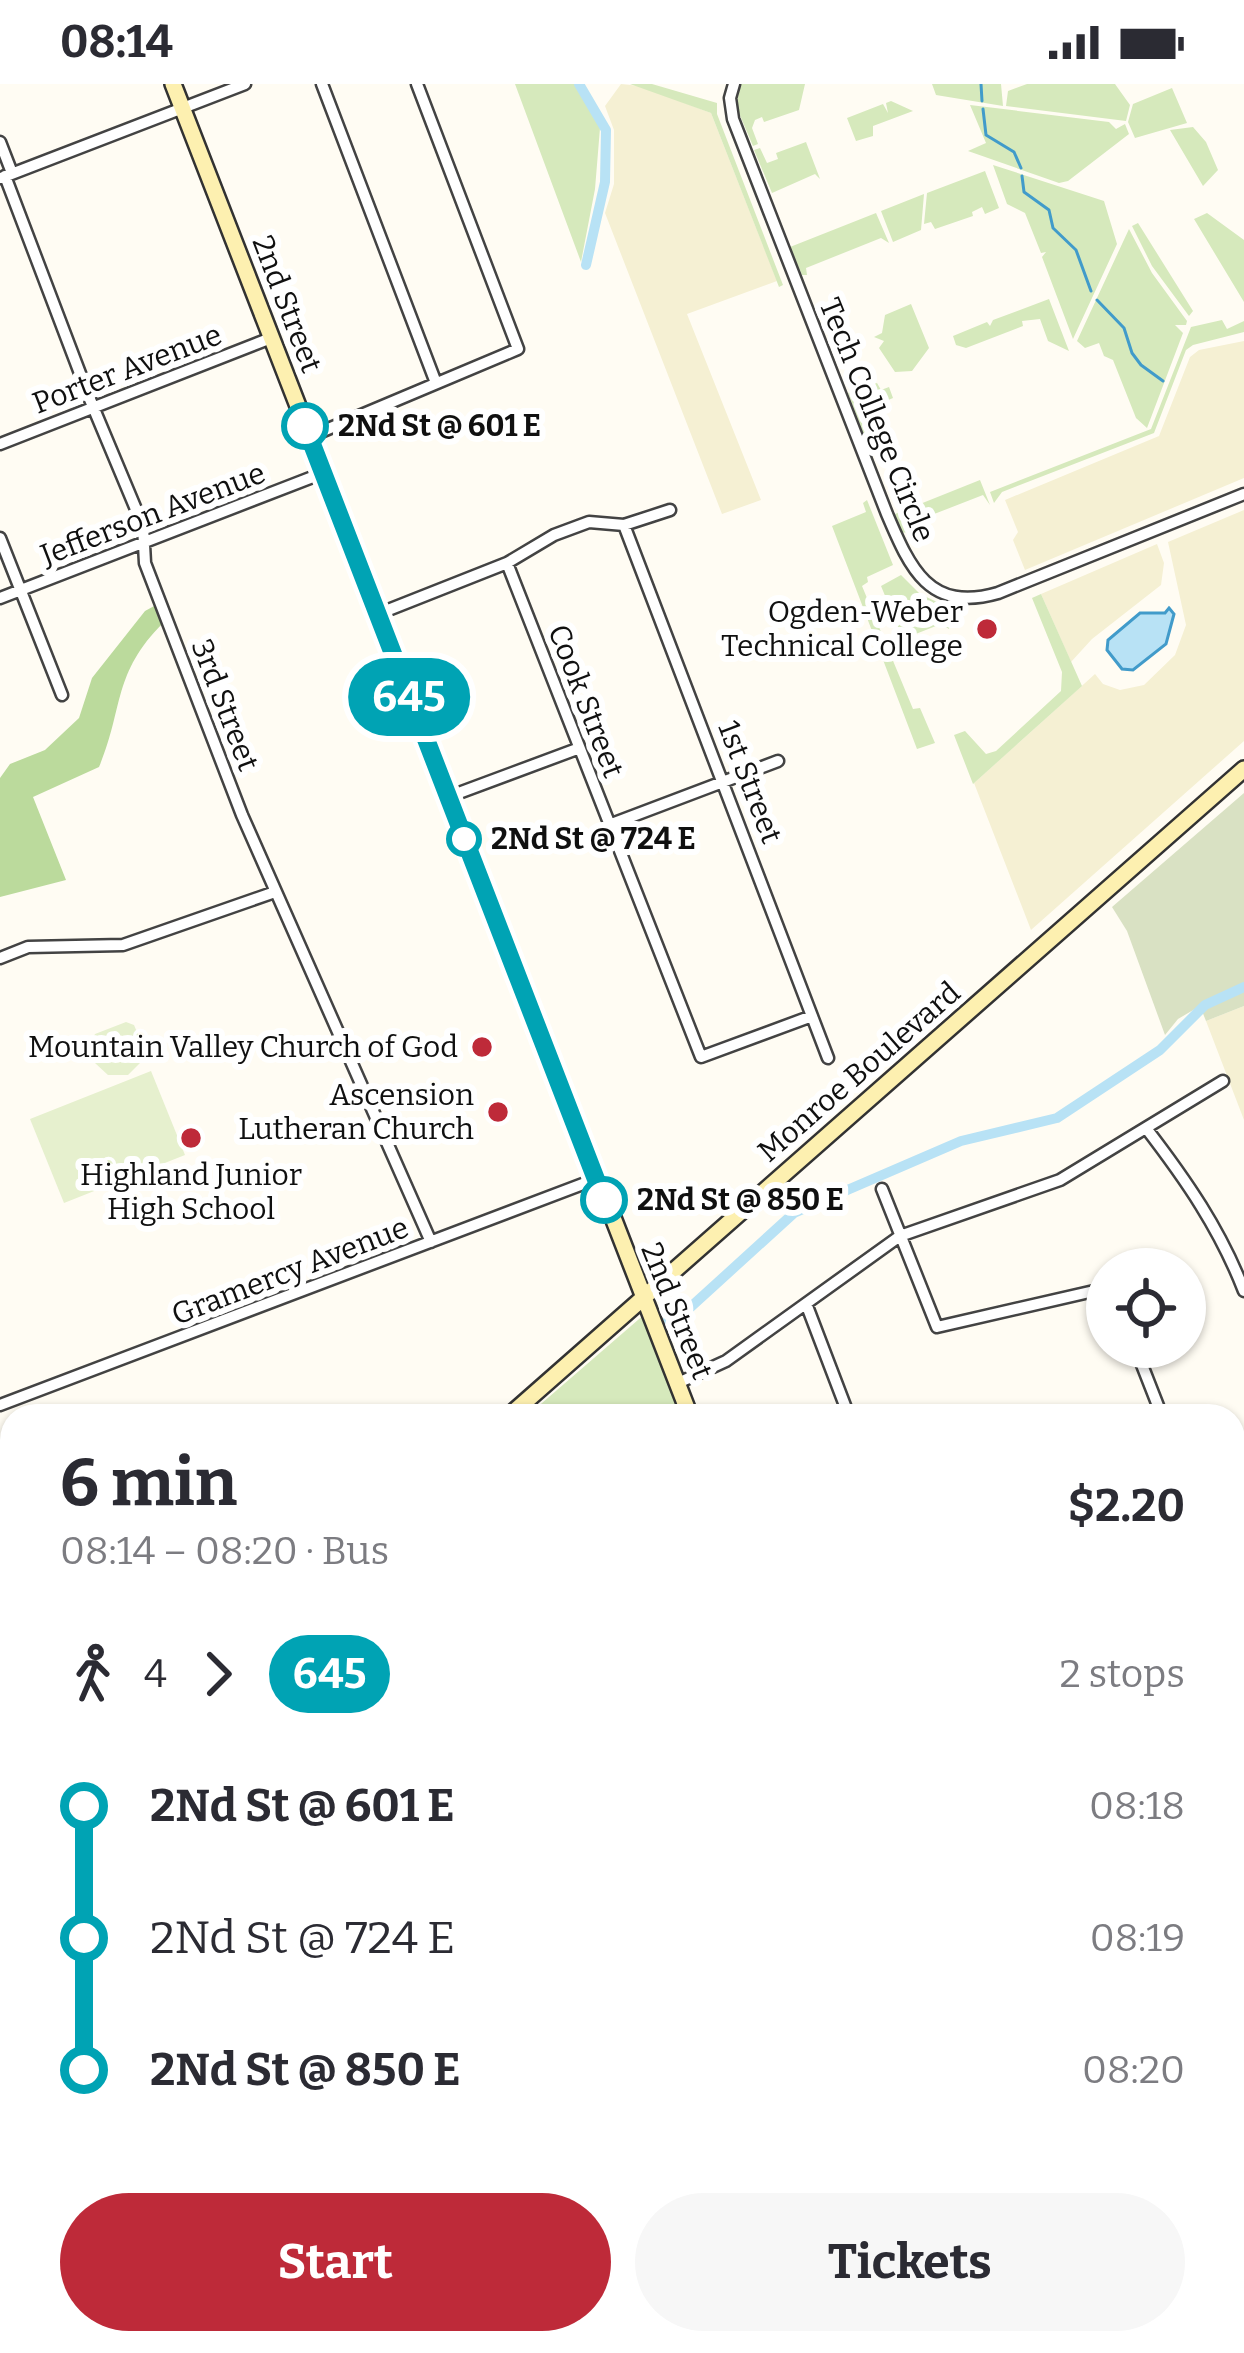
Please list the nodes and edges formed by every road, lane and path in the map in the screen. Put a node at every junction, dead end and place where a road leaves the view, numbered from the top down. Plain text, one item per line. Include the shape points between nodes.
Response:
1 (173, 84) edge
2 (245, 84) edge
3 (322, 84) edge
4 (416, 84) edge
5 (734, 84) edge
6 (182, 109) junction
7 (0, 142) edge
8 (6, 176) edge
9 (271, 338) junction
10 (436, 383) junction
11 (94, 407) junction
12 (309, 437) junction
13 (0, 444) edge
14 (323, 473) junction
15 (1244, 494) edge
16 (670, 511) dead end
17 (624, 525) junction
18 (0, 538) edge
19 (145, 544) junction
20 (507, 563) junction
21 (20, 590) junction
22 (0, 598) edge
23 (378, 614) junction
24 (62, 695) dead end
25 (578, 749) junction
26 (778, 760) dead end
27 (1244, 769) edge
28 (724, 782) junction
29 (448, 797) junction
30 (609, 824) junction
31 (275, 892) junction
32 (0, 958) edge
33 (812, 1016) junction
34 (828, 1058) dead end
35 (1222, 1081) dead end
36 (1146, 1128) junction
37 (596, 1179) junction
38 (882, 1189) dead end
39 (900, 1236) junction
40 (431, 1242) junction
41 (1244, 1291) edge
42 (1086, 1293) edge
43 (642, 1299) junction
44 (807, 1306) junction
45 (1143, 1368) edge
46 (678, 1383) junction
47 (5, 1404) edge
48 (523, 1404) edge
49 (686, 1404) edge
50 (844, 1404) edge
51 (1157, 1404) edge

1 - 6 main road, 2nd Street
2 - 6 street
3 - 10 street
4 - 10 street via 518,349
5 - 15 street, Tech College Circle via 734,119 887,515 906,560 931,587 981,598
6 - 8 street
6 - 9 main road, 2nd Street
7 - 8 street, 3rd Street
8 - 11 street, 3rd Street
9 - 11 street, Porter Avenue
9 - 12 main road, 2nd Street
10 - 12 street
11 - 13 street, Porter Avenue
11 - 19 street, 3rd Street
12 - 14 main road, 2nd Street
14 - 19 street, Jefferson Avenue
14 - 23 main road, 2nd Street
16 - 17 street
17 - 20 street via 589,522
17 - 28 street, 1st Street
18 - 21 street
19 - 21 street, Jefferson Avenue
19 - 31 street, 3rd Street via 145,563
20 - 23 street
20 - 25 street, Cook Street
21 - 22 street, Jefferson Avenue
21 - 24 street
23 - 29 main road, 2nd Street
25 - 29 street
25 - 30 street, Cook Street
26 - 28 street
27 - 43 main road, Monroe Boulevard
28 - 30 street
28 - 33 street, 1st Street
29 - 37 main road, 2nd Street
30 - 33 street, Cook Street via 701,1057
31 - 32 street via 123,945 28,947
31 - 40 street, 3rd Street
33 - 34 street, 1st Street
35 - 36 street
36 - 39 street via 1060,1180
36 - 41 street via 1192,1186
37 - 40 street, Gramercy Avenue
37 - 43 main road, 2nd Street
38 - 39 street
39 - 42 street via 937,1327
39 - 44 street
40 - 47 street, Gramercy Avenue
43 - 46 main road, 2nd Street
43 - 48 main road, Monroe Boulevard
44 - 46 street
44 - 50 street
45 - 51 street
46 - 49 main road, 2nd Street

